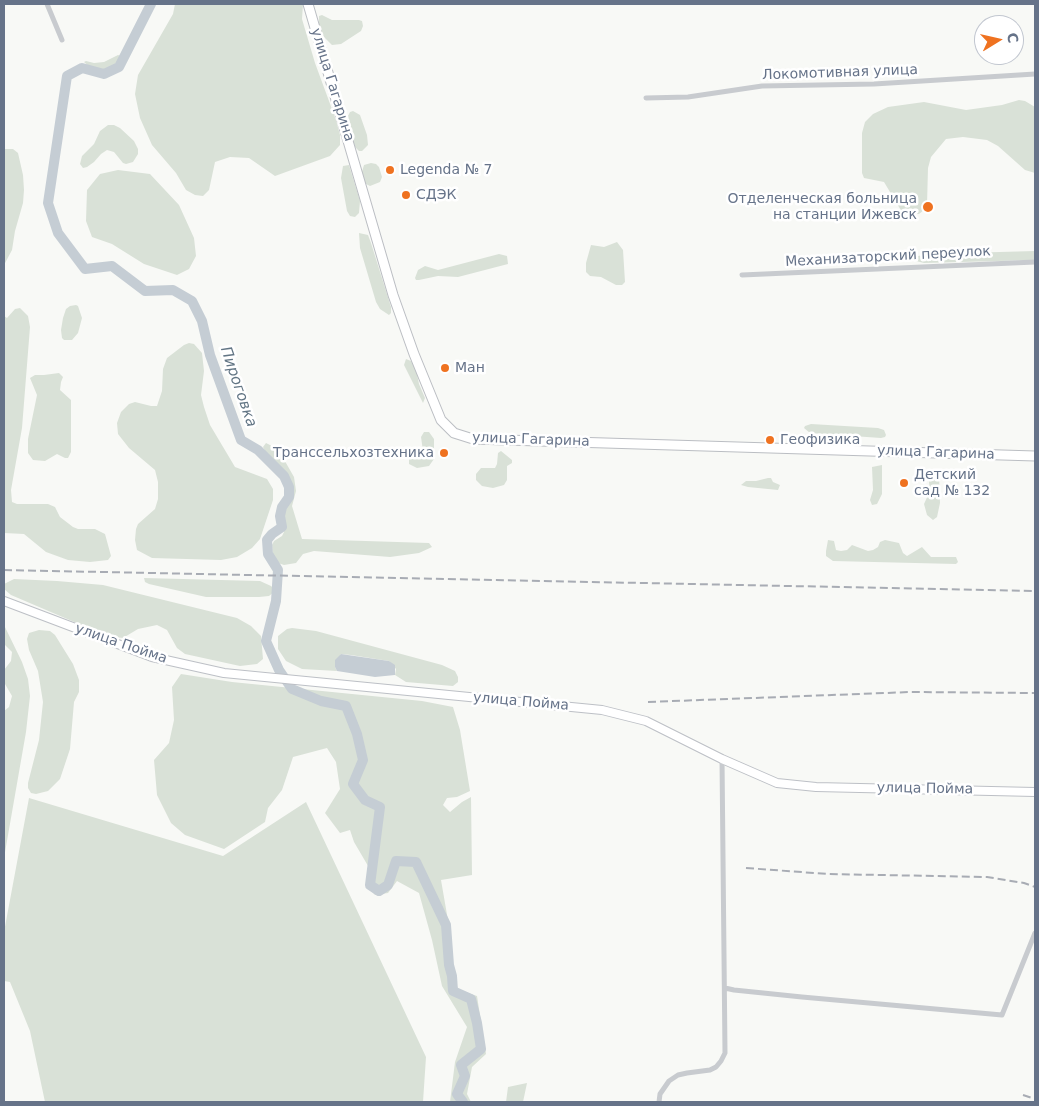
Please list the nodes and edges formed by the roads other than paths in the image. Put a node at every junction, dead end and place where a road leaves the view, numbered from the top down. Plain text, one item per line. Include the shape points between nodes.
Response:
1 (47, 4) edge
2 (308, 4) edge
3 (62, 40) dead end
4 (1035, 74) edge
5 (646, 98) dead end
6 (1035, 262) edge
7 (742, 275) dead end
8 (1035, 456) edge
9 (4, 600) edge
10 (722, 759) junction
11 (1035, 792) edge
12 (1035, 933) edge
13 (725, 988) junction
14 (659, 1102) edge

1 - 3 street
2 - 8 main road, улица Гагарина via 396,304 441,420 454,433 479,439
4 - 5 street, Локомотивная улица via 874,84 762,86 688,97
6 - 7 street, Механизаторский переулок
9 - 10 main road, улица Пойма via 152,657 224,673 602,710 646,721
10 - 11 main road, улица Пойма via 777,783 794,786
10 - 13 street
12 - 13 street via 1002,1016
13 - 14 street via 726,1044 721,1061 710,1070 678,1075 669,1081 660,1094

